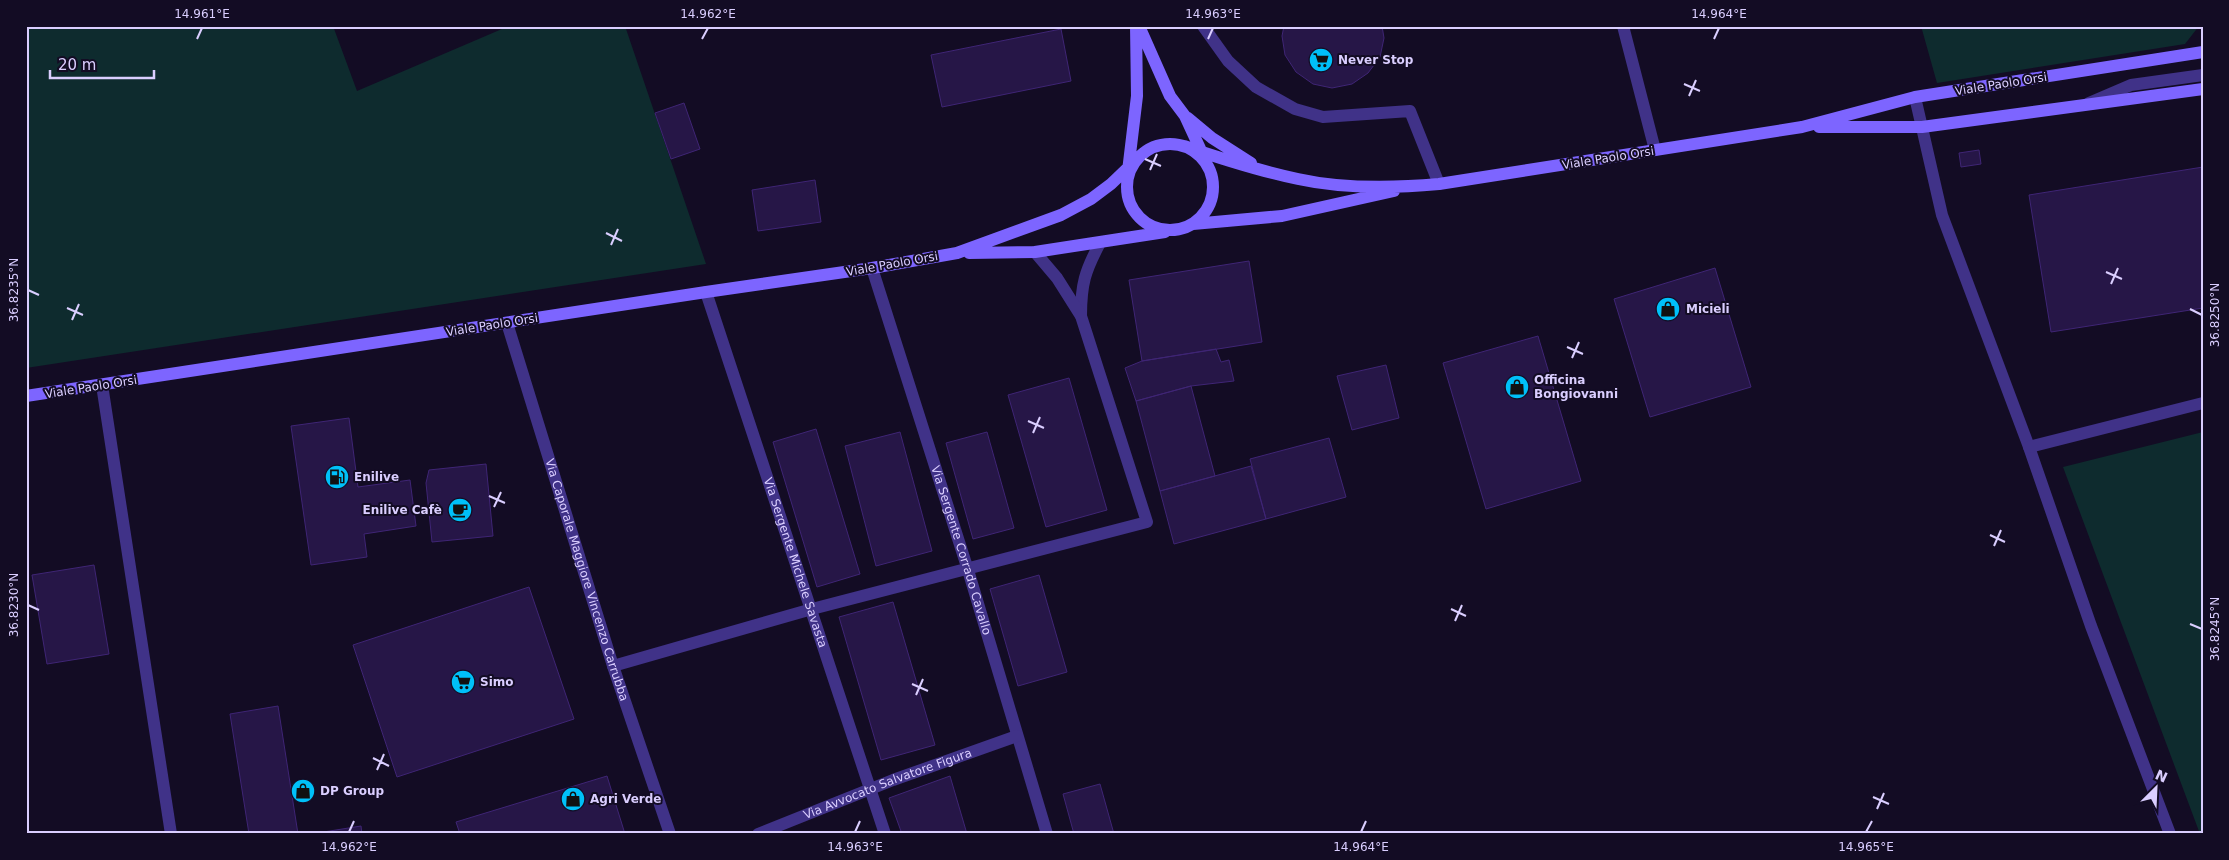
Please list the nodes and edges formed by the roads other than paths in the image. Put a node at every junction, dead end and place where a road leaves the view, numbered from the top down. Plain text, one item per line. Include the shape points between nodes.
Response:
1 (1137, 26) edge
2 (1203, 26) edge
3 (1623, 26) edge
4 (2203, 52) edge
5 (2203, 75) edge
6 (2203, 89) edge
7 (1915, 97) junction
8 (2077, 108) junction
9 (1185, 116) junction
10 (1802, 126) junction
11 (1922, 127) junction
12 (1184, 146) junction
13 (1655, 150) junction
14 (1202, 152) junction
15 (1132, 164) junction
16 (1261, 170) junction
17 (1211, 173) junction
18 (1440, 184) junction
19 (1414, 186) junction
20 (1193, 224) junction
21 (1175, 230) junction
22 (1100, 243) junction
23 (1035, 252) junction
24 (957, 253) junction
25 (872, 268) junction
26 (706, 292) junction
27 (1081, 316) junction
28 (507, 323) junction
29 (102, 385) junction
30 (26, 396) edge
31 (2203, 403) edge
32 (2028, 447) junction
33 (968, 570) junction
34 (812, 609) junction
35 (612, 666) junction
36 (1017, 736) junction
37 (870, 790) junction
38 (171, 834) edge
39 (670, 834) edge
40 (758, 834) edge
41 (885, 834) edge
42 (1047, 834) edge
43 (2170, 834) edge

1 - 9 main road via 1170,96
1 - 15 main road via 1137,96
2 - 18 street via 1228,62 1256,87 1295,109 1323,117 1410,111
3 - 13 street
4 - 7 main road, Viale Paolo Orsi
5 - 8 street via 2131,85
6 - 8 main road, Viale Paolo Orsi
7 - 10 main road, Viale Paolo Orsi
7 - 11 street
8 - 11 main road, Viale Paolo Orsi
9 - 14 main road
9 - 16 main road
10 - 11 main road, Viale Paolo Orsi
10 - 13 main road, Viale Paolo Orsi
11 - 32 street via 1942,215
12 - 14 main road
12 - 15 main road via 1171,143 1157,145
12 - 17 main road via 1196,152
13 - 18 main road, Viale Paolo Orsi
14 - 16 main road
14 - 17 main road
15 - 21 main road via 1127,183 1132,208 1150,226
15 - 24 main road via 1092,199 1062,215
16 - 19 main road via 1300,180 1343,185
17 - 20 main road via 1214,187 1211,201
18 - 19 main road, Viale Paolo Orsi
19 - 20 main road via 1282,216
20 - 21 main road
21 - 22 main road
22 - 23 main road
22 - 27 street via 1087,267 1081,292
23 - 24 main road
23 - 27 street via 1057,278
24 - 25 main road, Viale Paolo Orsi
25 - 26 main road, Viale Paolo Orsi
25 - 33 street, Via Sergente Corrado Cavallo
26 - 28 main road, Viale Paolo Orsi
26 - 34 street, Via Sergente Michele Savasta
27 - 33 street via 1147,522
28 - 29 main road, Viale Paolo Orsi
28 - 35 street, Via Caporale Maggiore Vincenzo Carrubba
29 - 30 main road, Viale Paolo Orsi
29 - 38 street
31 - 32 street
32 - 43 street via 2091,626
33 - 34 street
33 - 36 street, Via Sergente Corrado Cavallo
34 - 35 street
34 - 37 street, Via Sergente Michele Savasta
35 - 39 street, Via Caporale Maggiore Vincenzo Carrubba
36 - 37 street, Via Avvocato Salvatore Figura
36 - 42 street, Via Sergente Corrado Cavallo
37 - 40 street, Via Avvocato Salvatore Figura
37 - 41 street, Via Sergente Michele Savasta

